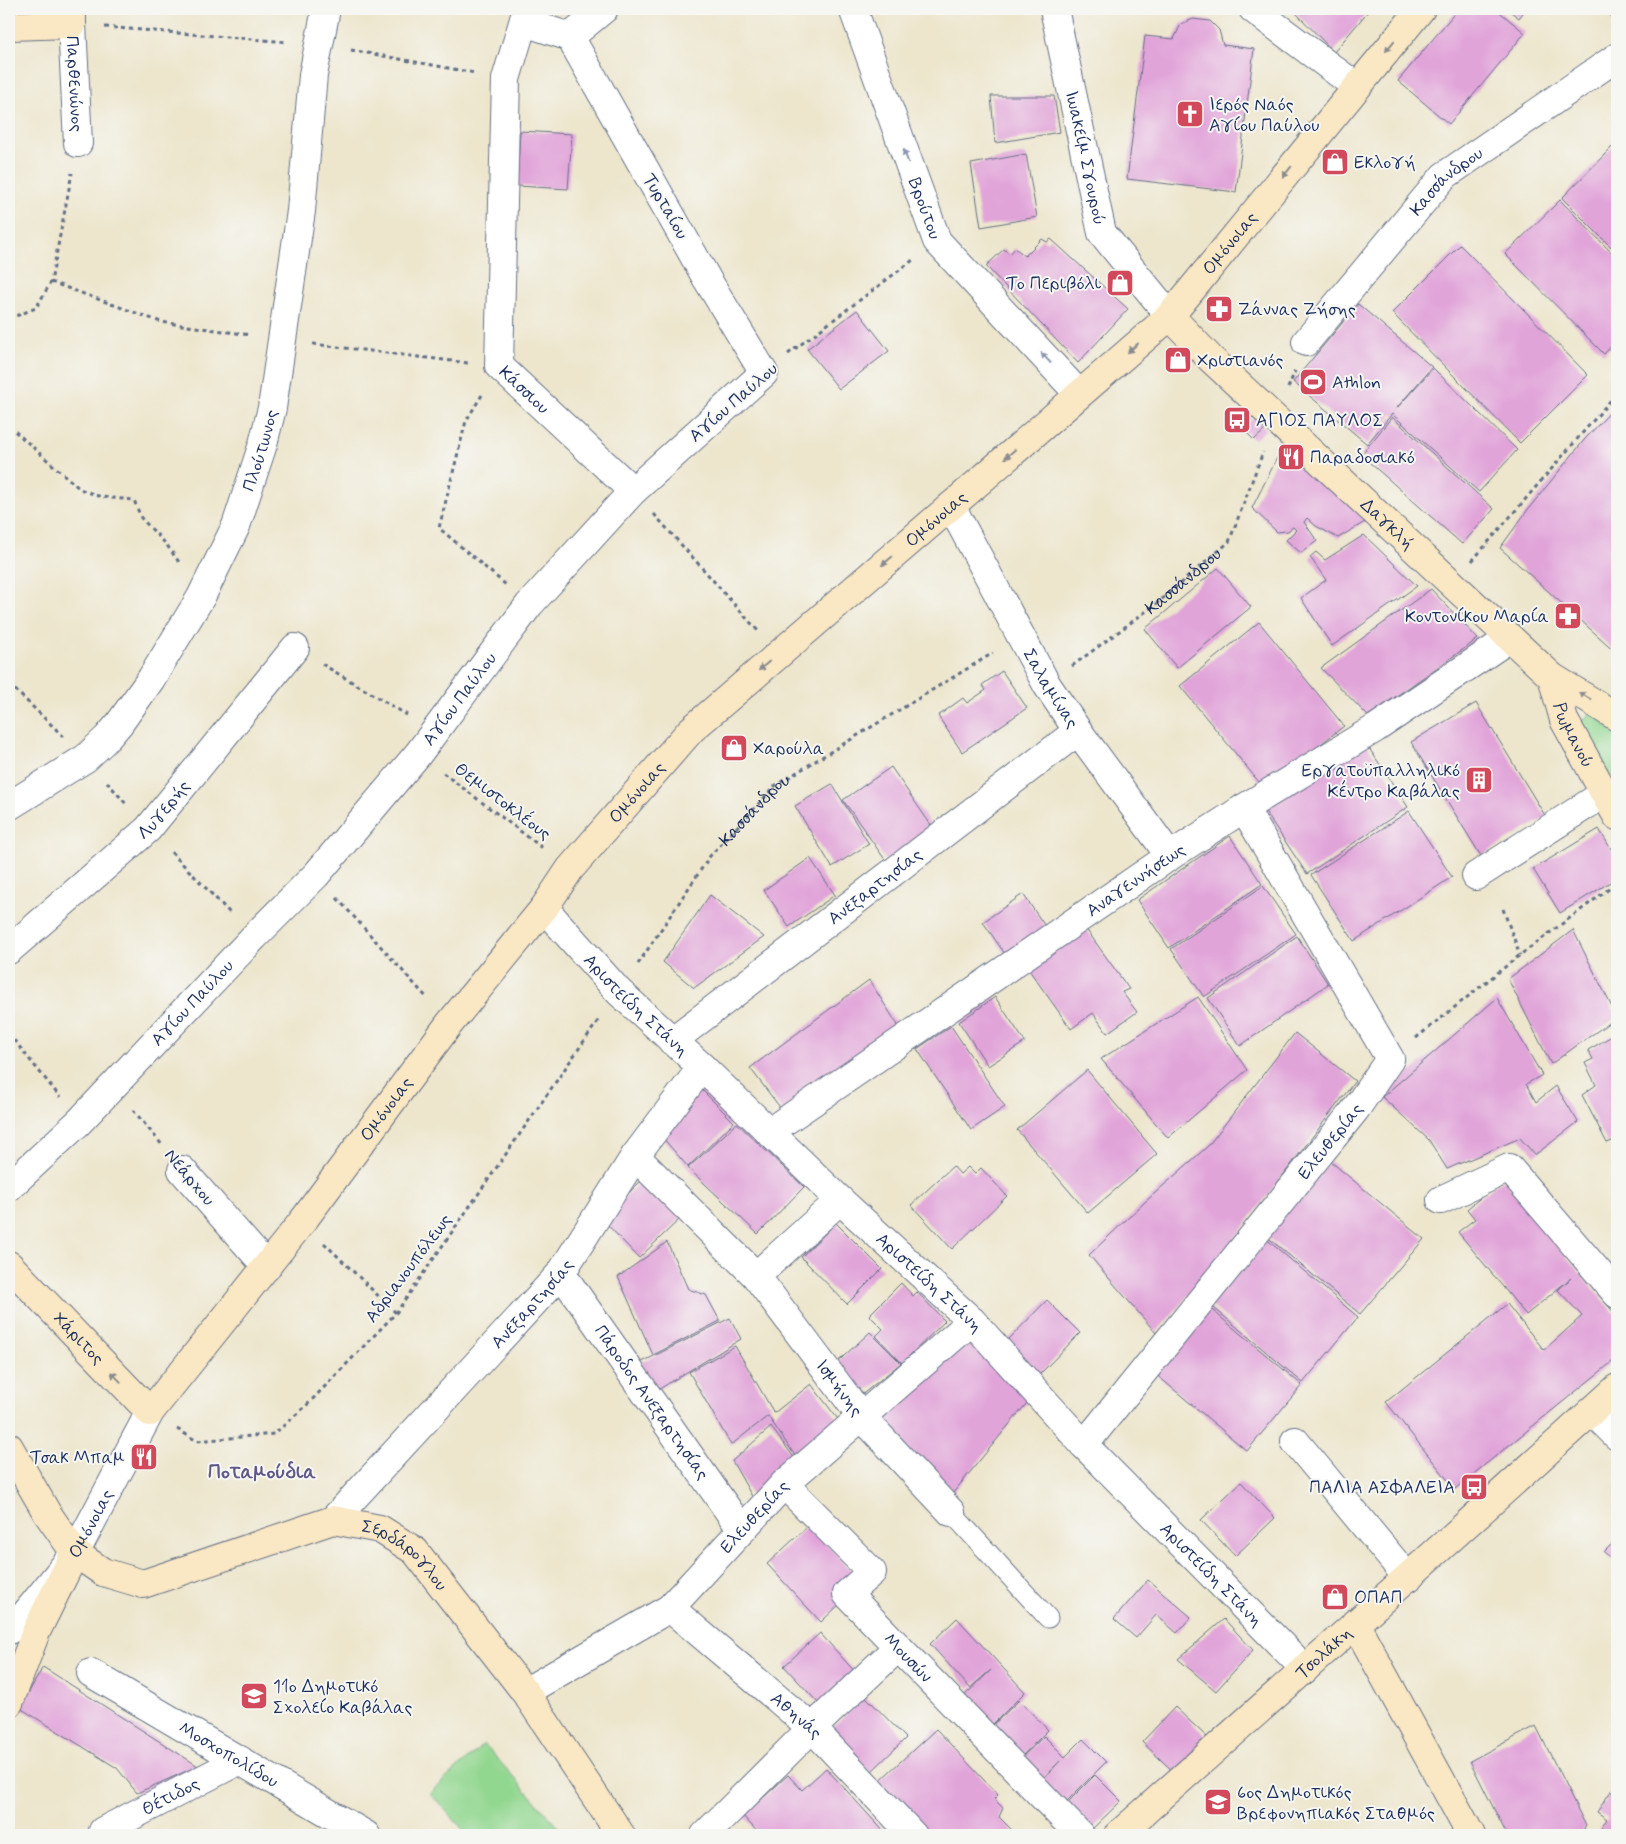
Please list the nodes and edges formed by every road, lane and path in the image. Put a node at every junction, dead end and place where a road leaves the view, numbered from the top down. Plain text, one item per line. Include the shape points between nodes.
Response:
1 (326, 9) edge
2 (604, 9) edge
3 (853, 9) edge
4 (1054, 9) edge
5 (1253, 9) edge
6 (1420, 9) edge
7 (72, 16) edge
8 (525, 16) edge
9 (9, 26) edge
10 (570, 37) junction
11 (1617, 56) edge
12 (1357, 87) junction
13 (78, 143) joint
14 (937, 241) junction
15 (1170, 316) junction
16 (9, 319) edge
17 (1306, 342) joint
18 (499, 366) junction
19 (764, 373) junction
20 (1617, 393) edge
21 (1079, 394) junction
22 (1275, 419) junction
23 (9, 426) edge
24 (633, 491) junction
25 (952, 506) junction
26 (185, 570) dead end
27 (1452, 584) junction
28 (529, 605) junction
29 (1020, 637) junction
30 (1510, 638) junction
31 (1103, 643) dead end
32 (295, 648) joint
33 (778, 654) junction
34 (1552, 677) junction
35 (9, 684) edge
36 (1617, 717) edge
37 (1078, 731) junction
38 (436, 732) junction
39 (418, 754) junction
40 (86, 758) junction
41 (1611, 804) edge
42 (9, 806) edge
43 (1244, 808) junction
44 (148, 829) junction
45 (1170, 856) junction
46 (570, 869) junction
47 (316, 875) junction
48 (1476, 876) dead end
49 (1617, 883) edge
50 (544, 908) junction
51 (1503, 909) dead end
52 (254, 938) junction
53 (9, 950) edge
54 (1520, 955) junction
55 (619, 992) junction
56 (450, 1023) junction
57 (9, 1034) edge
58 (672, 1041) junction
59 (1390, 1059) junction
60 (702, 1067) junction
61 (114, 1086) junction
62 (80, 1122) junction
63 (769, 1132) junction
64 (635, 1156) junction
65 (182, 1170) joint
66 (9, 1187) edge
67 (840, 1200) junction
68 (1440, 1200) dead end
69 (302, 1222) junction
70 (9, 1265) edge
71 (267, 1267) junction
72 (561, 1273) junction
73 (756, 1276) junction
74 (1617, 1294) edge
75 (396, 1313) junction
76 (972, 1321) junction
77 (1617, 1388) edge
78 (1592, 1411) junction
79 (150, 1412) junction
80 (861, 1416) junction
81 (1617, 1436) edge
82 (1295, 1441) dead end
83 (1084, 1445) junction
84 (9, 1447) edge
85 (784, 1484) junction
86 (952, 1512) joint
87 (333, 1520) junction
88 (742, 1530) junction
89 (75, 1553) junction
90 (1408, 1578) junction
91 (670, 1608) junction
92 (1048, 1618) dead end
93 (1355, 1623) junction
94 (18, 1625) edge
95 (898, 1648) junction
96 (1305, 1669) junction
97 (91, 1673) dead end
98 (526, 1692) junction
99 (9, 1703) edge
100 (812, 1728) junction
101 (240, 1760) junction
102 (102, 1835) edge
103 (366, 1835) edge
104 (621, 1835) edge
105 (705, 1835) edge
106 (913, 1835) edge
107 (1080, 1835) edge
108 (1118, 1835) edge
109 (1470, 1835) edge

1 - 40 street, Πλούτωνος via 313,75 301,211 288,306 263,444 236,526 201,597 120,724
2 - 10 street
14 -> 3 street, Βρούτου
4 - 15 street, Ιωακείμ Σγουρού via 1102,233
5 - 12 street
6 -> 12 street, Ομόνοιας
7 - 9 street
7 - 13 street, Παρθενώνος
8 - 10 street
8 - 18 street, Κάσσιου via 506,79
10 - 19 street, Τυρταίου
11 - 17 street, Κασσάνδρου via 1444,176
12 -> 15 street, Ομόνοιας
13 - 16 path via 51,282 36,308
14 - 19 path, Αγίου Παύλου
21 -> 14 street, Βρούτου
15 -> 21 street, Ομόνοιας
15 - 22 street, Δαγκλή via 1210,359
17 - 22 path, Κασσάνδρου
18 - 24 street, Κάσσιου
18 - 28 path via 466,421 439,528
19 - 24 street, Αγίου Παύλου
20 - 27 path
21 -> 25 street, Ομόνοιας
22 - 27 street, Δαγκλή
22 - 31 path, Κασσάνδρου via 1229,542 1156,604
23 - 26 path via 80,489 101,496 134,500 140,518 166,544
24 - 28 street, Αγίου Παύλου
24 - 33 path
25 - 29 street, Σαλαμίνας
25 -> 33 street, Ομόνοιας
27 - 30 street, Δαγκλή
28 - 38 street, Αγίου Παύλου
29 - 37 street, Σαλαμίνας
29 - 55 path, Κασσάνδρου via 776,784 710,856
30 - 34 street, Δαγκλή
30 - 43 street, Αναγεννήσεως via 1376,728
32 - 38 path
32 - 44 street, Λυγερής
33 -> 46 street, Ομόνοιας via 691,730
36 -> 34 street, Δαγκλή
34 - 41 street, Ρωμανού via 1564,720
35 - 40 path
37 - 45 street, Σαλαμίνας
37 - 58 street, Ανεξαρτησίας
38 - 39 street, Αγίου Παύλου
39 - 46 path, Θεμιστοκλέους
39 - 47 street, Αγίου Παύλου
40 - 42 street, Πλούτωνος
40 - 44 path
41 - 48 street
43 - 45 street, Αναγεννήσεως
43 - 59 street
44 - 52 path
44 - 53 street, Λυγερής
45 - 63 street, Αναγεννήσεως
46 - 50 street, Ομόνοιας
47 - 52 street, Αγίου Παύλου
47 - 56 path
49 - 54 path
50 - 55 street, Αριστείδη Στάνη
50 - 56 street, Ομόνοιας
51 - 54 path
52 - 61 street, Αγίου Παύλου
54 - 59 path
55 - 58 street, Αριστείδη Στάνη
55 - 75 path, Αδριανουπόλεως
56 - 69 street, Ομόνοιας
57 - 62 path
58 - 60 street, Αριστείδη Στάνη
59 - 83 street, Ελευθερίας via 1355,1110
60 - 63 street, Αριστείδη Στάνη
60 - 64 street, Ανεξαρτησίας
61 - 62 street, Αγίου Παύλου
61 - 65 path, Νεάρχου
62 - 66 street, Αγίου Παύλου
63 - 67 street, Αριστείδη Στάνη
64 - 72 street, Ανεξαρτησίας
64 - 73 street, Ισμήνης
65 - 71 street, Νεάρχου
67 - 73 street
67 - 76 street, Αριστείδη Στάνη
68 - 74 street via 1509,1168
69 - 71 street, Ομόνοιας
69 - 75 path
79 -> 70 street, Χάριτος
71 - 79 street, Ομόνοιας
72 - 87 street, Ανεξαρτησίας
72 - 88 street, Πάροδος Ανεξαρτησίας
73 - 80 street, Ισμήνης
75 - 79 path, Αδριανουπόλεως via 307,1405 274,1434 197,1441
76 - 80 street, Ελευθερίας
76 - 83 street, Αριστείδη Στάνη
77 - 78 street, Τσολάκη
78 - 81 street
78 - 90 street, Τσολάκη
79 - 89 street, Ομόνοιας
80 - 85 street, Ελευθερίας
80 - 86 street, Ισμήνης
82 - 90 street
83 - 96 street, Αριστείδη Στάνη
84 - 89 street via 47,1513
85 - 88 street, Ελευθερίας
85 - 95 street, Μουσών via 872,1572 847,1594
86 - 92 lane, Ισμήνης
87 - 89 street, Σερδάρογλου via 143,1584 103,1572
87 - 98 street, Σερδάρογλου via 380,1529 415,1551
88 - 91 street, Ελευθερίας
89 - 94 street, Ομόνοιας
90 - 93 street, Τσολάκη
91 - 98 street, Ελευθερίας
91 - 100 street, Αθηνάς
93 - 96 street, Τσολάκη
93 - 109 street
94 - 99 street, Ομόνοιας
95 - 100 street
95 - 107 street, Μουσών
96 - 108 street, Τσολάκη
97 - 101 street, Μοσχοπολίδου
98 - 104 street, Σερδάρογλου
100 - 105 street
100 - 106 street, Αθηνάς
101 - 102 street, Θέτιδος
101 - 103 street, Μοσχοπολίδου

